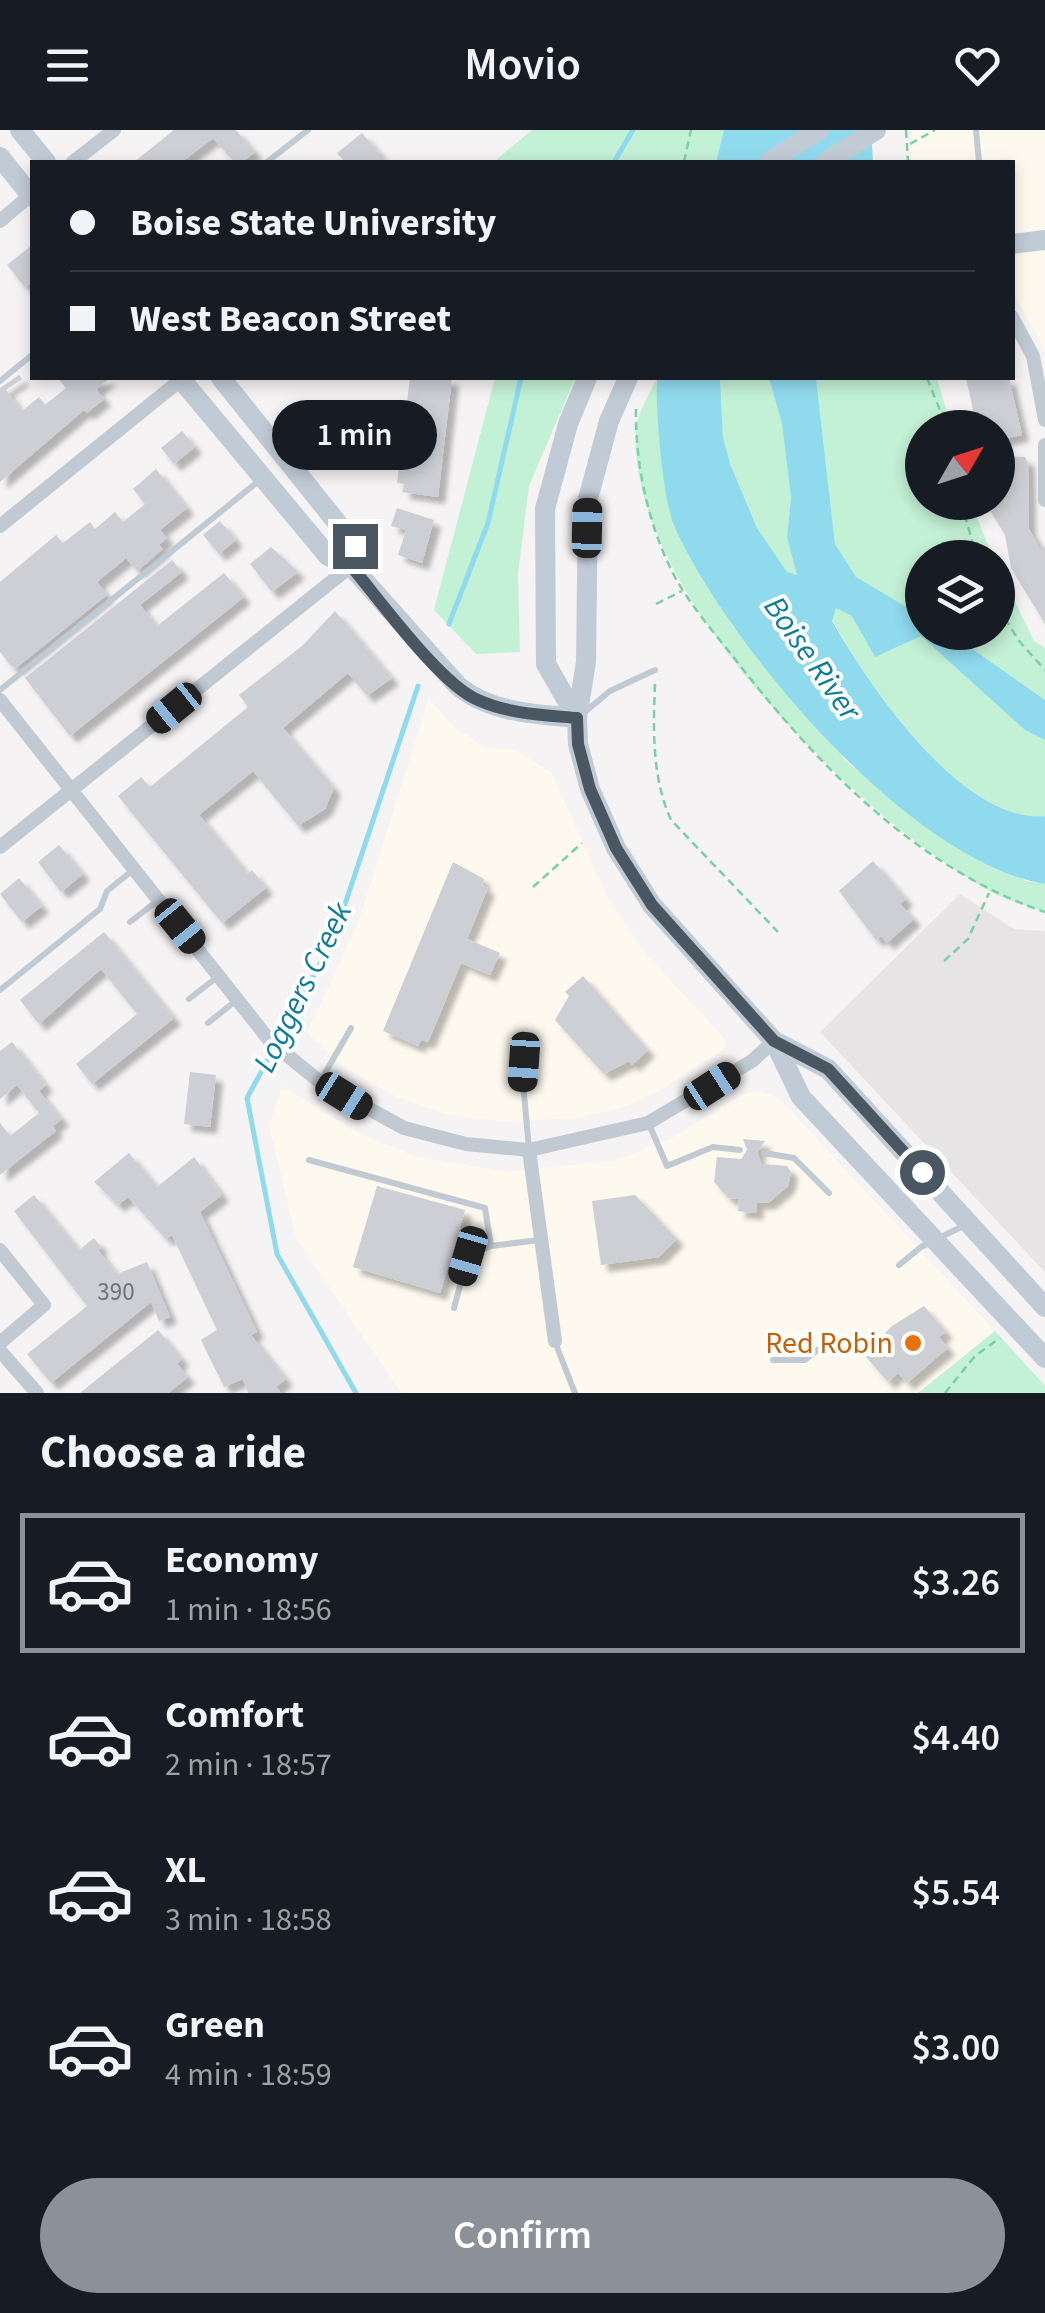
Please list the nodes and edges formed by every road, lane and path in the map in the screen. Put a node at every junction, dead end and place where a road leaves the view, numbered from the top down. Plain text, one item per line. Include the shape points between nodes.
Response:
1 (20, 130) edge
2 (114, 130) edge
3 (308, 130) edge
4 (690, 130) edge
5 (819, 130) edge
6 (876, 130) edge
7 (906, 130) edge
8 (932, 130) edge
9 (976, 130) edge
10 (909, 144) junction
11 (0, 157) edge
12 (44, 160) edge
13 (76, 160) edge
14 (270, 160) edge
15 (684, 160) edge
16 (773, 160) edge
17 (829, 160) edge
18 (908, 160) edge
19 (979, 160) edge
20 (30, 194) edge
21 (30, 198) edge
22 (0, 221) edge
23 (1045, 240) edge
24 (1015, 244) edge
25 (1015, 323) edge
26 (30, 357) edge
27 (179, 380) edge
28 (183, 380) edge
29 (223, 380) edge
30 (928, 380) edge
31 (0, 381) edge
32 (584, 384) edge
33 (623, 387) edge
34 (636, 409) dead end
35 (940, 410) edge
36 (1045, 420) edge
37 (1045, 445) edge
38 (261, 479) junction
39 (1045, 500) edge
40 (0, 526) edge
41 (351, 566) junction
42 (684, 590) junction
43 (656, 604) dead end
44 (1015, 635) edge
45 (656, 670) joint
46 (1045, 670) edge
47 (0, 690) edge
48 (0, 700) edge
49 (577, 718) junction
50 (70, 790) junction
51 (582, 843) dead end
52 (0, 847) edge
53 (134, 869) junction
54 (534, 887) dead end
55 (990, 892) junction
56 (159, 900) junction
57 (1045, 912) edge
58 (130, 922) dead end
59 (778, 932) dead end
60 (944, 961) dead end
61 (220, 976) junction
62 (0, 990) edge
63 (190, 999) dead end
64 (238, 999) junction
65 (208, 1023) dead end
66 (351, 1028) dead end
67 (526, 1040) dead end
68 (774, 1041) junction
69 (320, 1082) junction
70 (648, 1122) junction
71 (529, 1150) junction
72 (740, 1150) dead end
73 (764, 1153) dead end
74 (309, 1160) dead end
75 (829, 1193) dead end
76 (968, 1224) junction
77 (539, 1240) junction
78 (935, 1240) junction
79 (490, 1246) junction
80 (0, 1250) edge
81 (899, 1265) dead end
82 (1045, 1307) edge
83 (454, 1308) dead end
84 (1003, 1336) dead end
85 (834, 1337) dead end
86 (555, 1341) joint
87 (0, 1343) edge
88 (0, 1351) edge
89 (1045, 1358) edge
90 (773, 1360) dead end
91 (37, 1393) edge
92 (576, 1393) edge
93 (945, 1393) edge

1 - 12 main road
2 - 13 street
3 - 14 lane
4 - 15 path
5 - 16 main road
6 - 17 main road
7 - 10 path
8 - 10 path
9 - 19 lane
10 - 18 path
11 - 20 main road
21 - 22 street
23 - 24 main road
25 - 36 street via 1033,356
26 - 31 lane
27 - 40 street
28 - 38 main road
29 - 41 main road via 355,546
30 - 35 path
32 - 49 main road via 545,509 546,664
33 - 49 main road via 588,499 586,662
34 - 42 path via 642,487
37 - 39 street
38 - 41 main road via 328,556
38 - 47 lane
41 - 49 main road via 474,700
41 - 50 street
42 - 43 path
42 - 55 path via 784,723 854,794
44 - 46 path
45 - 49 lane via 610,691
45 - 59 path via 661,798 692,846
48 - 50 street
49 - 68 main road via 590,789 634,876 652,905
50 - 52 street
50 - 53 street
51 - 54 path
53 - 56 street
53 - 62 lane via 107,891 100,909
55 - 57 path
55 - 60 path via 968,939
56 - 58 lane
56 - 61 street
61 - 63 lane
61 - 64 street
64 - 65 lane
64 - 69 street
66 - 69 lane
67 - 71 lane
68 - 70 street
68 - 76 main road via 828,1069
68 - 78 main road via 802,1097
69 - 71 street via 404,1128 466,1144
70 - 71 street
70 - 72 lane via 667,1166 713,1147
71 - 77 street
73 - 75 lane via 794,1158
74 - 79 lane via 485,1208
76 - 78 lane
76 - 82 main road
77 - 79 lane
77 - 86 street
78 - 81 lane
78 - 89 main road
79 - 83 lane via 468,1256
80 - 87 street via 44,1305
84 - 93 path via 975,1356
85 - 90 lane via 806,1360
86 - 92 lane
88 - 91 street

